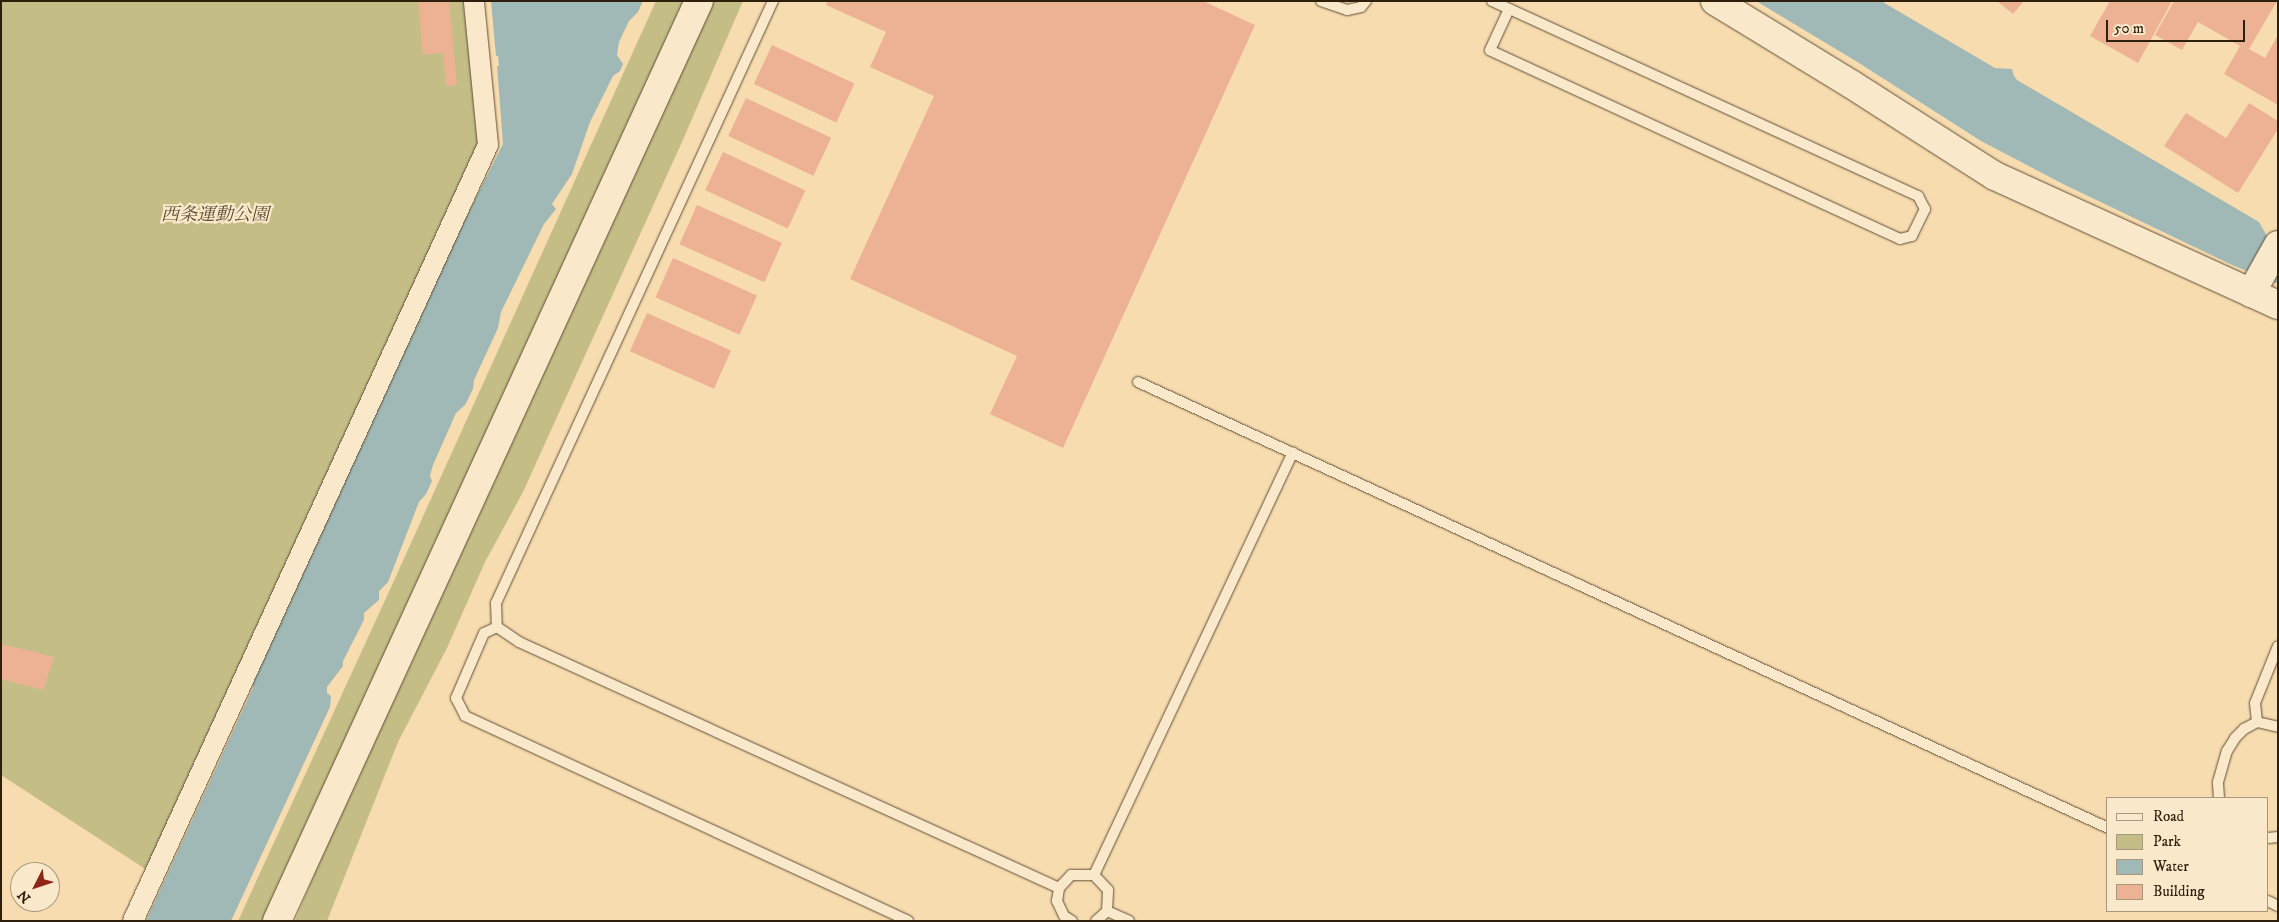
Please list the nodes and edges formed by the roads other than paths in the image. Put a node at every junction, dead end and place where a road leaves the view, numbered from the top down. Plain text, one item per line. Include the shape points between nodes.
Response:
1 (474, 1) edge
2 (699, 1) edge
3 (773, 1) edge
4 (1321, 1) edge
5 (1366, 1) edge
6 (1492, 1) edge
7 (1715, 1) edge
8 (1509, 9) junction
9 (2278, 245) edge
10 (2254, 287) junction
11 (2278, 305) edge
12 (1138, 382) dead end
13 (1293, 453) junction
14 (497, 627) junction
15 (2278, 646) edge
16 (2257, 722) junction
17 (2278, 727) edge
18 (2219, 797) edge
19 (2106, 827) edge
20 (1094, 875) junction
21 (1059, 888) junction
22 (1106, 911) junction
23 (132, 921) edge
24 (277, 921) edge
25 (908, 921) edge
26 (1072, 921) edge
27 (1096, 921) edge
28 (1128, 921) edge

1 - 23 street via 488,145
2 - 24 street
3 - 14 lane via 496,603
4 - 5 lane via 1347,10 1360,7
6 - 8 lane
7 - 10 street via 1995,176
8 - 8 lane via 1918,196 1925,209 1912,236 1900,239 1490,50
9 - 10 street
10 - 11 street
12 - 13 lane
13 - 19 lane
13 - 20 lane
14 - 21 lane via 519,642
14 - 25 lane via 484,633 456,698 465,716
15 - 16 lane via 2255,704
16 - 17 lane
16 - 18 lane via 2244,729 2228,751 2218,782
20 - 21 lane via 1071,875
20 - 22 lane via 1108,890
21 - 26 lane via 1057,901 1064,916
22 - 27 lane
22 - 28 lane

